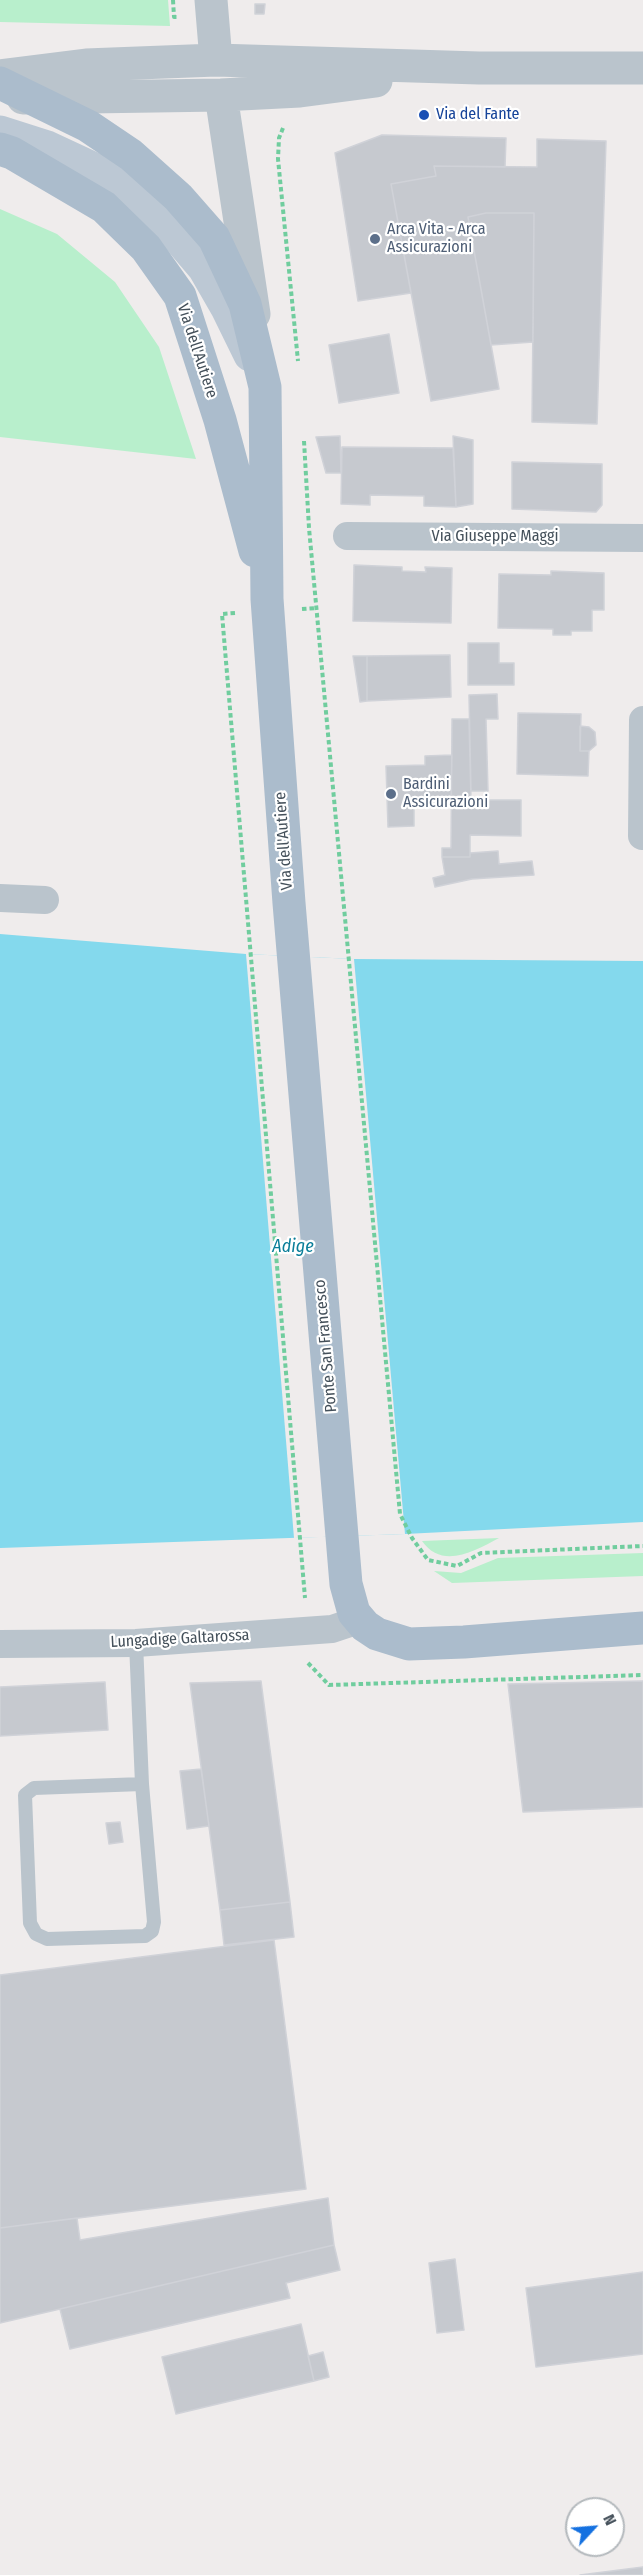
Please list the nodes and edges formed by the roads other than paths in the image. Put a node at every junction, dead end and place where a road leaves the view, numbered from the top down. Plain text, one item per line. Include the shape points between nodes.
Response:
1 (212, 8) edge
2 (216, 60) junction
3 (479, 68) junction
4 (643, 68) edge
5 (0, 76) edge
6 (0, 83) edge
7 (221, 95) junction
8 (15, 97) edge
9 (0, 132) edge
10 (0, 149) edge
11 (264, 387) junction
12 (346, 536) dead end
13 (643, 538) edge
14 (267, 599) junction
15 (643, 720) edge
16 (642, 836) edge
17 (0, 898) edge
18 (45, 900) dead end
19 (289, 903) joint
20 (368, 1627) junction
21 (643, 1628) edge
22 (136, 1643) junction
23 (0, 1644) edge
24 (142, 1784) junction

1 - 2 street
2 - 3 street
2 - 5 street via 86,65
3 - 4 street
3 - 7 street via 300,91
6 - 8 main road, Via dell'Autiere
7 - 8 street, Via dell'Autiere
7 - 11 street, Via dell'Autiere
8 - 11 main road, Via dell'Autiere via 88,126 131,155 178,197 214,238 245,304
9 - 11 main road via 47,147 120,182 170,228 216,288
10 - 14 main road, Via dell'Autiere via 104,207 146,248 180,296 220,420
11 - 14 main road, Via dell'Autiere
12 - 13 street, Via Giuseppe Maggi
14 - 19 main road, Via dell'Autiere
15 - 16 street
17 - 18 street
19 - 20 main road, Ponte San Francesco via 346,1584 354,1612
20 - 21 main road via 409,1644
20 - 22 street, Lungadige Galtarossa
22 - 23 street, Lungadige Galtarossa
22 - 24 lane
24 - 24 lane via 152,1931 145,1936 58,1939 36,1934 30,1923 25,1795 34,1788

